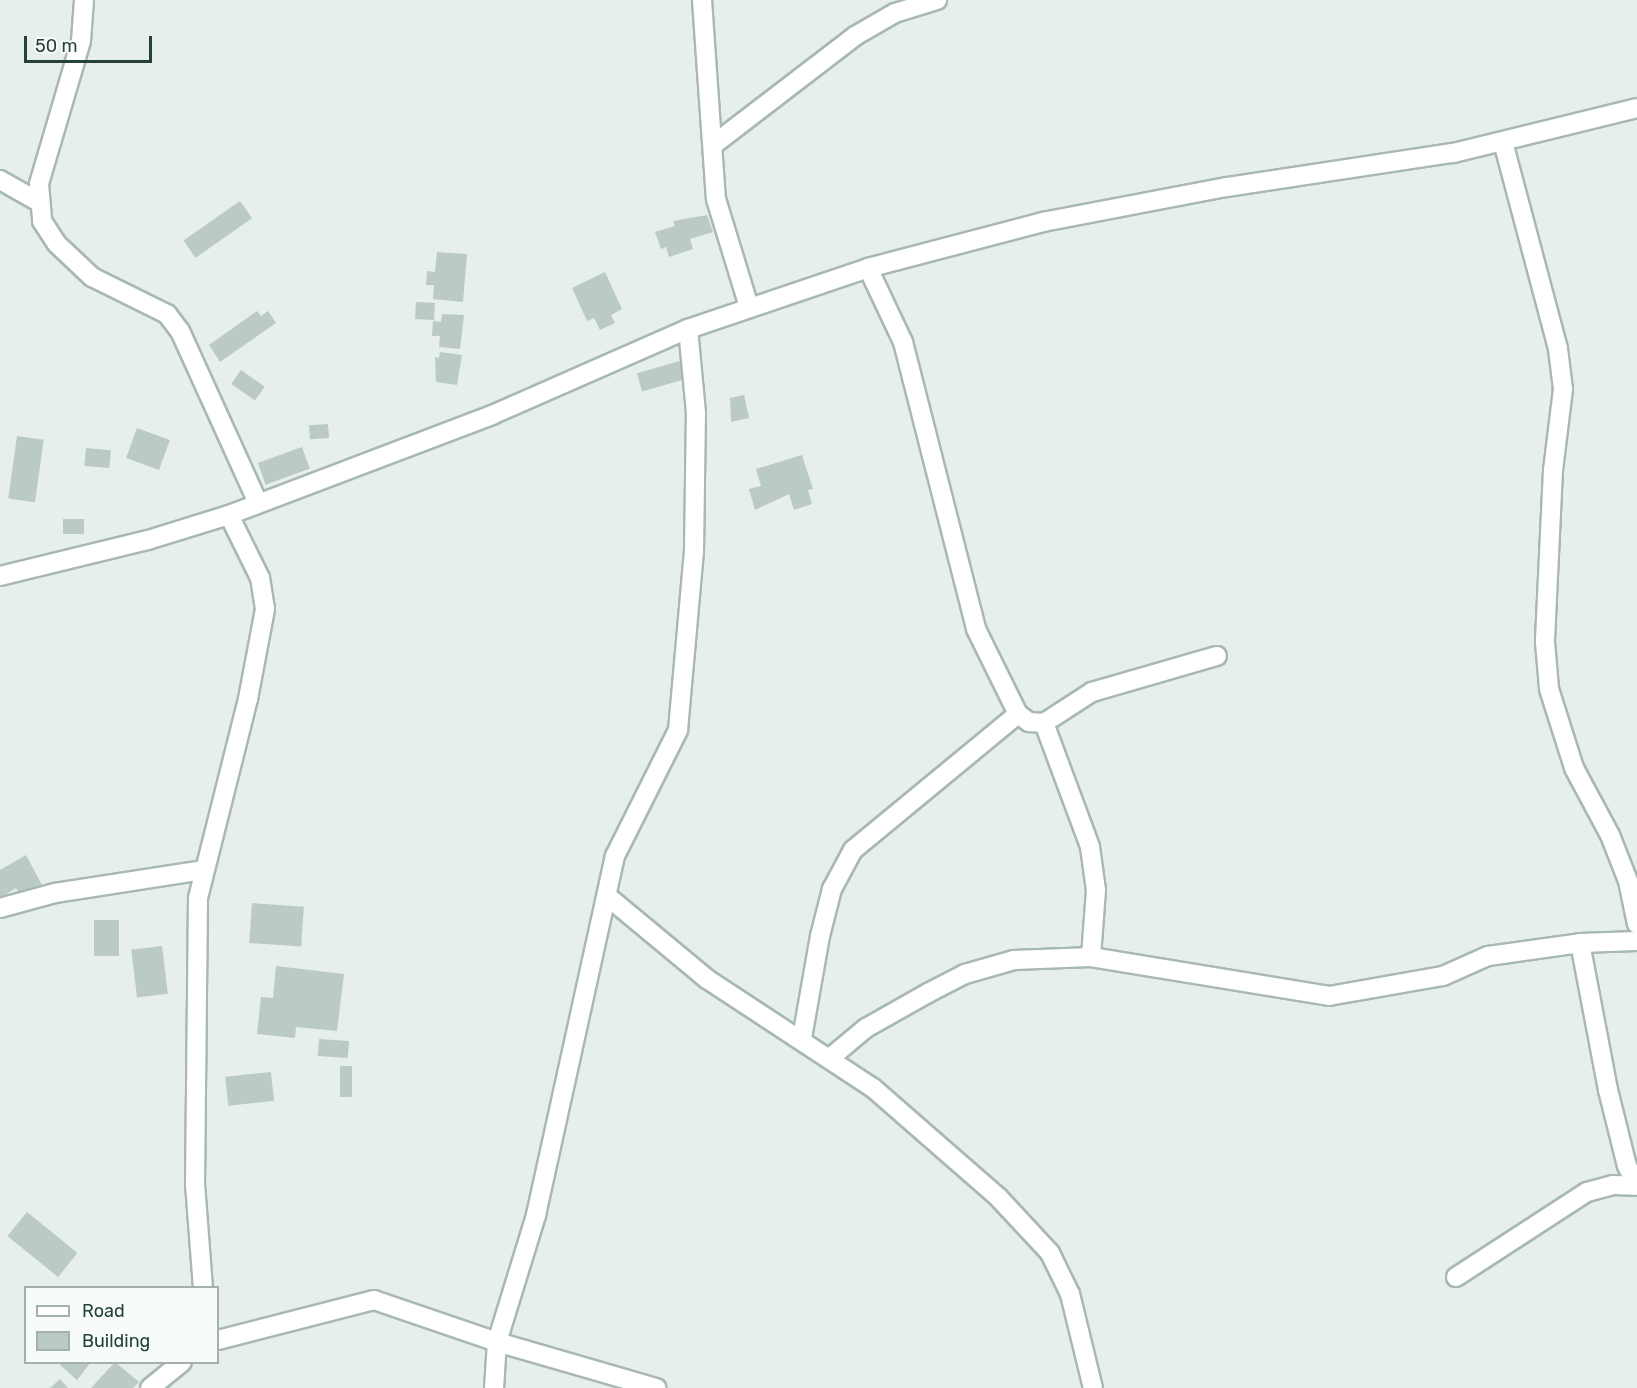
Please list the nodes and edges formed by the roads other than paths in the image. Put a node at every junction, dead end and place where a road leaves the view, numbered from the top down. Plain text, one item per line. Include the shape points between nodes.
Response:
1 (84, 0) edge
2 (702, 0) edge
3 (937, 0) edge
4 (1637, 108) edge
5 (1503, 142) junction
6 (713, 145) junction
7 (0, 180) edge
8 (39, 202) junction
9 (868, 268) junction
10 (749, 307) junction
11 (688, 329) junction
12 (258, 503) junction
13 (229, 514) junction
14 (0, 576) edge
15 (1217, 656) dead end
16 (1018, 714) junction
17 (1044, 723) junction
18 (204, 870) junction
19 (607, 896) junction
20 (0, 908) edge
21 (1637, 924) edge
22 (1637, 941) edge
23 (1580, 943) junction
24 (1091, 957) junction
25 (802, 1038) junction
26 (830, 1058) junction
27 (1637, 1186) edge
28 (1456, 1277) dead end
29 (203, 1286) edge
30 (219, 1340) edge
31 (497, 1342) junction
32 (181, 1364) edge
33 (182, 1364) edge
34 (150, 1388) edge
35 (160, 1388) edge
36 (494, 1388) edge
37 (656, 1388) edge
38 (1093, 1388) edge

1 - 8 street via 81,41 39,184
2 - 6 street
3 - 6 street via 895,13 855,36
4 - 5 street
5 - 9 street via 1084,214
5 - 21 street via 1558,350 1563,389 1553,470 1546,619 1549,689 1567,750 1628,881
6 - 10 street via 716,199
7 - 8 street
8 - 12 street via 42,221 57,244 92,277 156,307 180,331
9 - 10 street
9 - 16 street via 903,342 976,629
10 - 11 street
11 - 12 street via 492,415
11 - 19 street via 696,413 694,552 678,730 615,856
12 - 13 street
13 - 14 street via 148,540
13 - 18 street via 260,578 265,609 248,699
15 - 17 street via 1092,692
16 - 17 street via 1029,722
16 - 25 street via 853,850 832,889
17 - 24 street via 1090,847 1096,890
18 - 20 street via 55,893
18 - 29 street via 198,898 195,1185
19 - 25 street via 707,979
19 - 31 street via 536,1215
22 - 23 street
23 - 24 street via 1488,956 1443,976 1329,996
23 - 27 street via 1608,1090 1627,1166
24 - 26 street via 1014,960 965,974 886,1016
25 - 26 street
26 - 38 street via 873,1088 998,1197 1050,1253 1070,1294
27 - 28 street via 1613,1185 1587,1192
30 - 31 street via 374,1300
31 - 36 street
31 - 37 street
32 - 34 street
33 - 35 street

